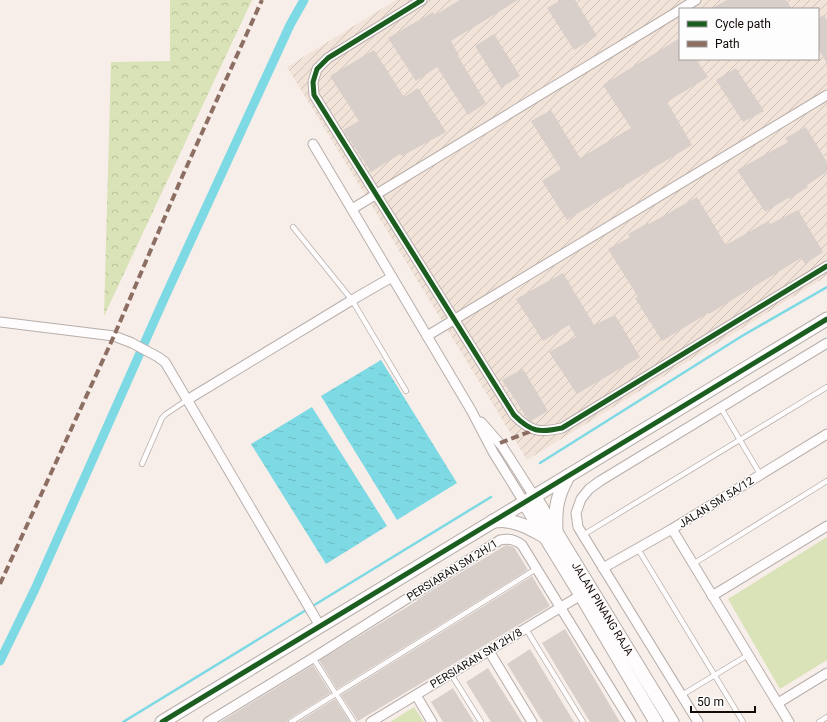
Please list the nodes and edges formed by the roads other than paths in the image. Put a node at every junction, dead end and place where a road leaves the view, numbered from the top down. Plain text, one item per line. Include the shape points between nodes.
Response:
1 (422, 0) edge
2 (696, 0) edge
3 (682, 8) edge
4 (679, 10) edge
5 (827, 95) edge
6 (313, 144) dead end
7 (376, 194) junction
8 (352, 209) junction
9 (293, 227) dead end
10 (827, 266) edge
11 (392, 277) junction
12 (352, 300) junction
13 (454, 319) junction
14 (827, 319) edge
15 (0, 322) edge
16 (427, 336) junction
17 (827, 343) edge
18 (827, 387) edge
19 (406, 391) dead end
20 (187, 400) junction
21 (721, 408) junction
22 (827, 434) edge
23 (740, 440) junction
24 (142, 464) dead end
25 (760, 474) junction
26 (568, 476) junction
27 (827, 481) edge
28 (529, 499) junction
29 (493, 521) junction
30 (827, 526) edge
31 (672, 529) junction
32 (551, 535) junction
33 (583, 535) junction
34 (638, 549) junction
35 (693, 564) junction
36 (603, 568) junction
37 (536, 569) junction
38 (581, 595) junction
39 (712, 596) junction
40 (560, 608) junction
41 (320, 626) junction
42 (526, 629) junction
43 (489, 651) junction
44 (748, 655) junction
45 (313, 658) junction
46 (827, 673) edge
47 (451, 674) junction
48 (715, 675) junction
49 (336, 694) junction
50 (416, 695) junction
51 (682, 695) junction
52 (778, 703) junction
53 (827, 717) edge
54 (162, 722) edge
55 (208, 722) edge
56 (291, 722) edge
57 (354, 722) edge
58 (372, 722) edge
59 (432, 722) edge
60 (481, 722) edge
61 (532, 722) edge
62 (583, 722) edge
63 (631, 722) edge
64 (656, 722) edge
65 (672, 722) edge
66 (698, 722) edge
67 (743, 722) edge
68 (789, 722) edge
69 (819, 722) edge

1 - 7 street via 328,58 317,69 313,82 314,95
2 - 3 street
4 - 7 street
5 - 13 street
6 - 8 street
7 - 8 street
7 - 13 street
8 - 11 street
9 - 12 lane
10 - 13 street via 562,428 548,432 534,430 514,416
11 - 12 street
11 - 16 street
12 - 19 lane
12 - 20 street
13 - 16 street
14 - 26 street
15 - 20 street via 114,336 132,343 165,362
16 - 28 street via 471,410 502,446
17 - 21 street
18 - 23 lane
20 - 24 lane via 162,418
20 - 41 street
21 - 23 lane
21 - 33 street via 589,489 581,499 576,513 578,528
22 - 25 street, JALAN SM 5A/12
23 - 25 lane
23 - 33 lane
25 - 31 street, JALAN SM 5A/12
26 - 28 street
26 - 32 street via 560,490
27 - 35 lane
28 - 29 street
28 - 32 street, JALAN PINANG RAJA
29 - 32 street via 507,521
29 - 41 street
30 - 39 street
31 - 34 street, JALAN SM 5A/12
31 - 35 street
32 - 38 street
32 - 65 street, JALAN PINANG RAJA
33 - 36 street
34 - 36 street, JALAN SM 5A/12
34 - 48 lane
35 - 39 street
36 - 51 street
37 - 40 street, PERSIARAN SM 2H/1
37 - 45 street, PERSIARAN SM 2H/1 via 522,545 505,538
37 - 49 lane
38 - 40 street, PERSIARAN SM 2H/8
38 - 64 street
39 - 44 street
40 - 42 street, PERSIARAN SM 2H/8
40 - 63 street, PERSIARAN SM 2H/1
41 - 54 street
42 - 43 street, PERSIARAN SM 2H/8
42 - 62 lane
43 - 47 street, PERSIARAN SM 2H/8
43 - 61 street
44 - 48 lane
44 - 52 street
45 - 49 lane
45 - 55 street, PERSIARAN SM 2H/1
46 - 52 street
47 - 50 street, PERSIARAN SM 2H/8
47 - 60 lane
48 - 51 lane
48 - 67 lane
49 - 56 lane
49 - 57 lane
50 - 58 street, PERSIARAN SM 2H/8
50 - 59 street
51 - 66 street
52 - 68 street
53 - 69 lane

